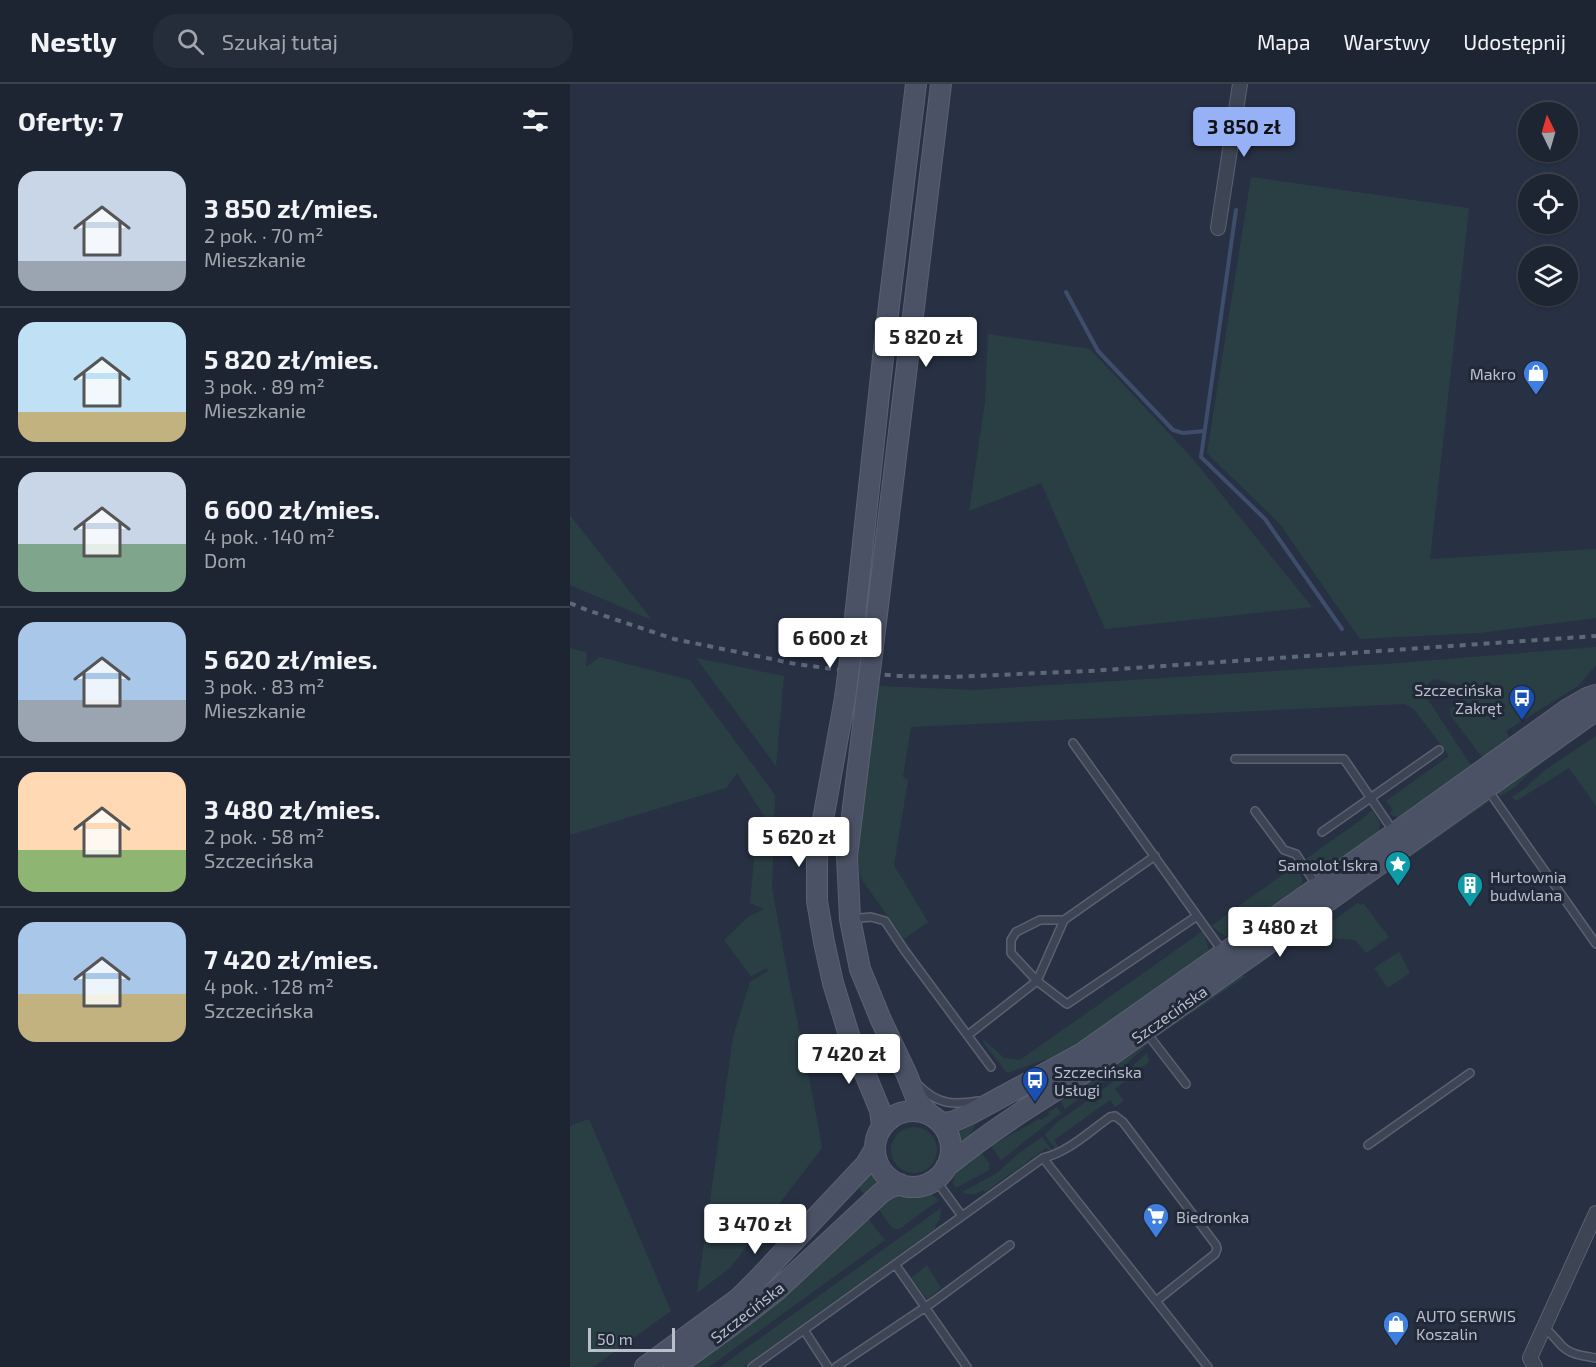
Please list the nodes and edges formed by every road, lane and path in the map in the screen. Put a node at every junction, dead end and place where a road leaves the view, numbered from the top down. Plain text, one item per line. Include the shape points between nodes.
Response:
1 (916, 84) edge
2 (941, 84) edge
3 (1240, 84) edge
4 (1218, 228) dead end
5 (1596, 695) edge
6 (1596, 712) edge
7 (1073, 743) dead end
8 (1439, 750) dead end
9 (1235, 759) dead end
10 (1487, 788) junction
11 (1370, 798) junction
12 (1255, 811) dead end
13 (1323, 832) dead end
14 (1395, 834) junction
15 (1155, 856) junction
16 (1319, 886) junction
17 (1197, 916) junction
18 (849, 919) junction
19 (1064, 920) junction
20 (1596, 944) edge
21 (1225, 954) junction
22 (1037, 981) junction
23 (1145, 1031) junction
24 (968, 1035) junction
25 (991, 1068) dead end
26 (1470, 1073) dead end
27 (908, 1075) junction
28 (1186, 1084) dead end
29 (1000, 1098) junction
30 (935, 1119) junction
31 (882, 1126) junction
32 (1368, 1145) dead end
33 (875, 1149) junction
34 (1043, 1158) junction
35 (940, 1173) junction
36 (900, 1184) junction
37 (1596, 1213) edge
38 (962, 1216) junction
39 (1010, 1245) dead end
40 (895, 1264) junction
41 (1156, 1301) junction
42 (925, 1307) junction
43 (1544, 1328) junction
44 (804, 1330) junction
45 (1596, 1358) edge
46 (1530, 1364) edge
47 (645, 1367) edge
48 (674, 1367) edge
49 (752, 1367) edge
50 (828, 1367) edge
51 (836, 1367) edge
52 (967, 1367) edge
53 (1208, 1367) edge

1 - 31 main road, bridge via 852,645 817,853 817,901 833,983 849,1035 880,1110
2 - 18 main road, bridge via 847,856
3 - 4 street
5 - 14 main road, Szczecińska via 1568,709
6 - 10 main road, Szczecińska
7 - 15 lane
8 - 11 lane
9 - 11 lane via 1344,759
10 - 20 lane
10 - 23 main road, Szczecińska
11 - 13 lane
11 - 14 lane
12 - 16 lane via 1284,850 1296,854
14 - 16 main road, Szczecińska
15 - 17 lane
15 - 19 lane
16 - 21 main road, Szczecińska
17 - 21 lane
17 - 22 lane via 1067,1004
18 - 24 lane via 871,916 885,921
18 - 27 main road via 860,969
19 - 22 lane
19 - 22 lane via 1040,920 1016,932 1011,940 1011,953
21 - 29 main road, Szczecińska via 1081,1054
22 - 24 lane
23 - 28 lane
23 - 35 main road, Szczecińska via 972,1146
24 - 25 lane
26 - 32 lane
27 - 29 lane via 928,1095 950,1103
27 - 30 main road via 917,1100
29 - 30 main road, Szczecińska via 952,1122
30 - 31 main road via 921,1112 906,1111
30 - 35 main road via 951,1144 949,1160
31 - 33 main road
33 - 36 main road via 879,1167
33 - 47 main road, Szczecińska via 866,1164 738,1299
34 - 38 lane
34 - 41 lane
34 - 41 lane via 1063,1151 1110,1117 1117,1116 1122,1122 1217,1249
35 - 36 main road via 928,1184
35 - 38 lane
36 - 48 main road, Szczecińska via 881,1193 776,1291
37 - 43 street
38 - 40 lane
39 - 42 lane
40 - 42 lane
40 - 44 lane
41 - 53 lane
42 - 51 lane
42 - 52 lane
43 - 45 lane via 1563,1348
43 - 46 street
44 - 49 lane
44 - 50 lane

